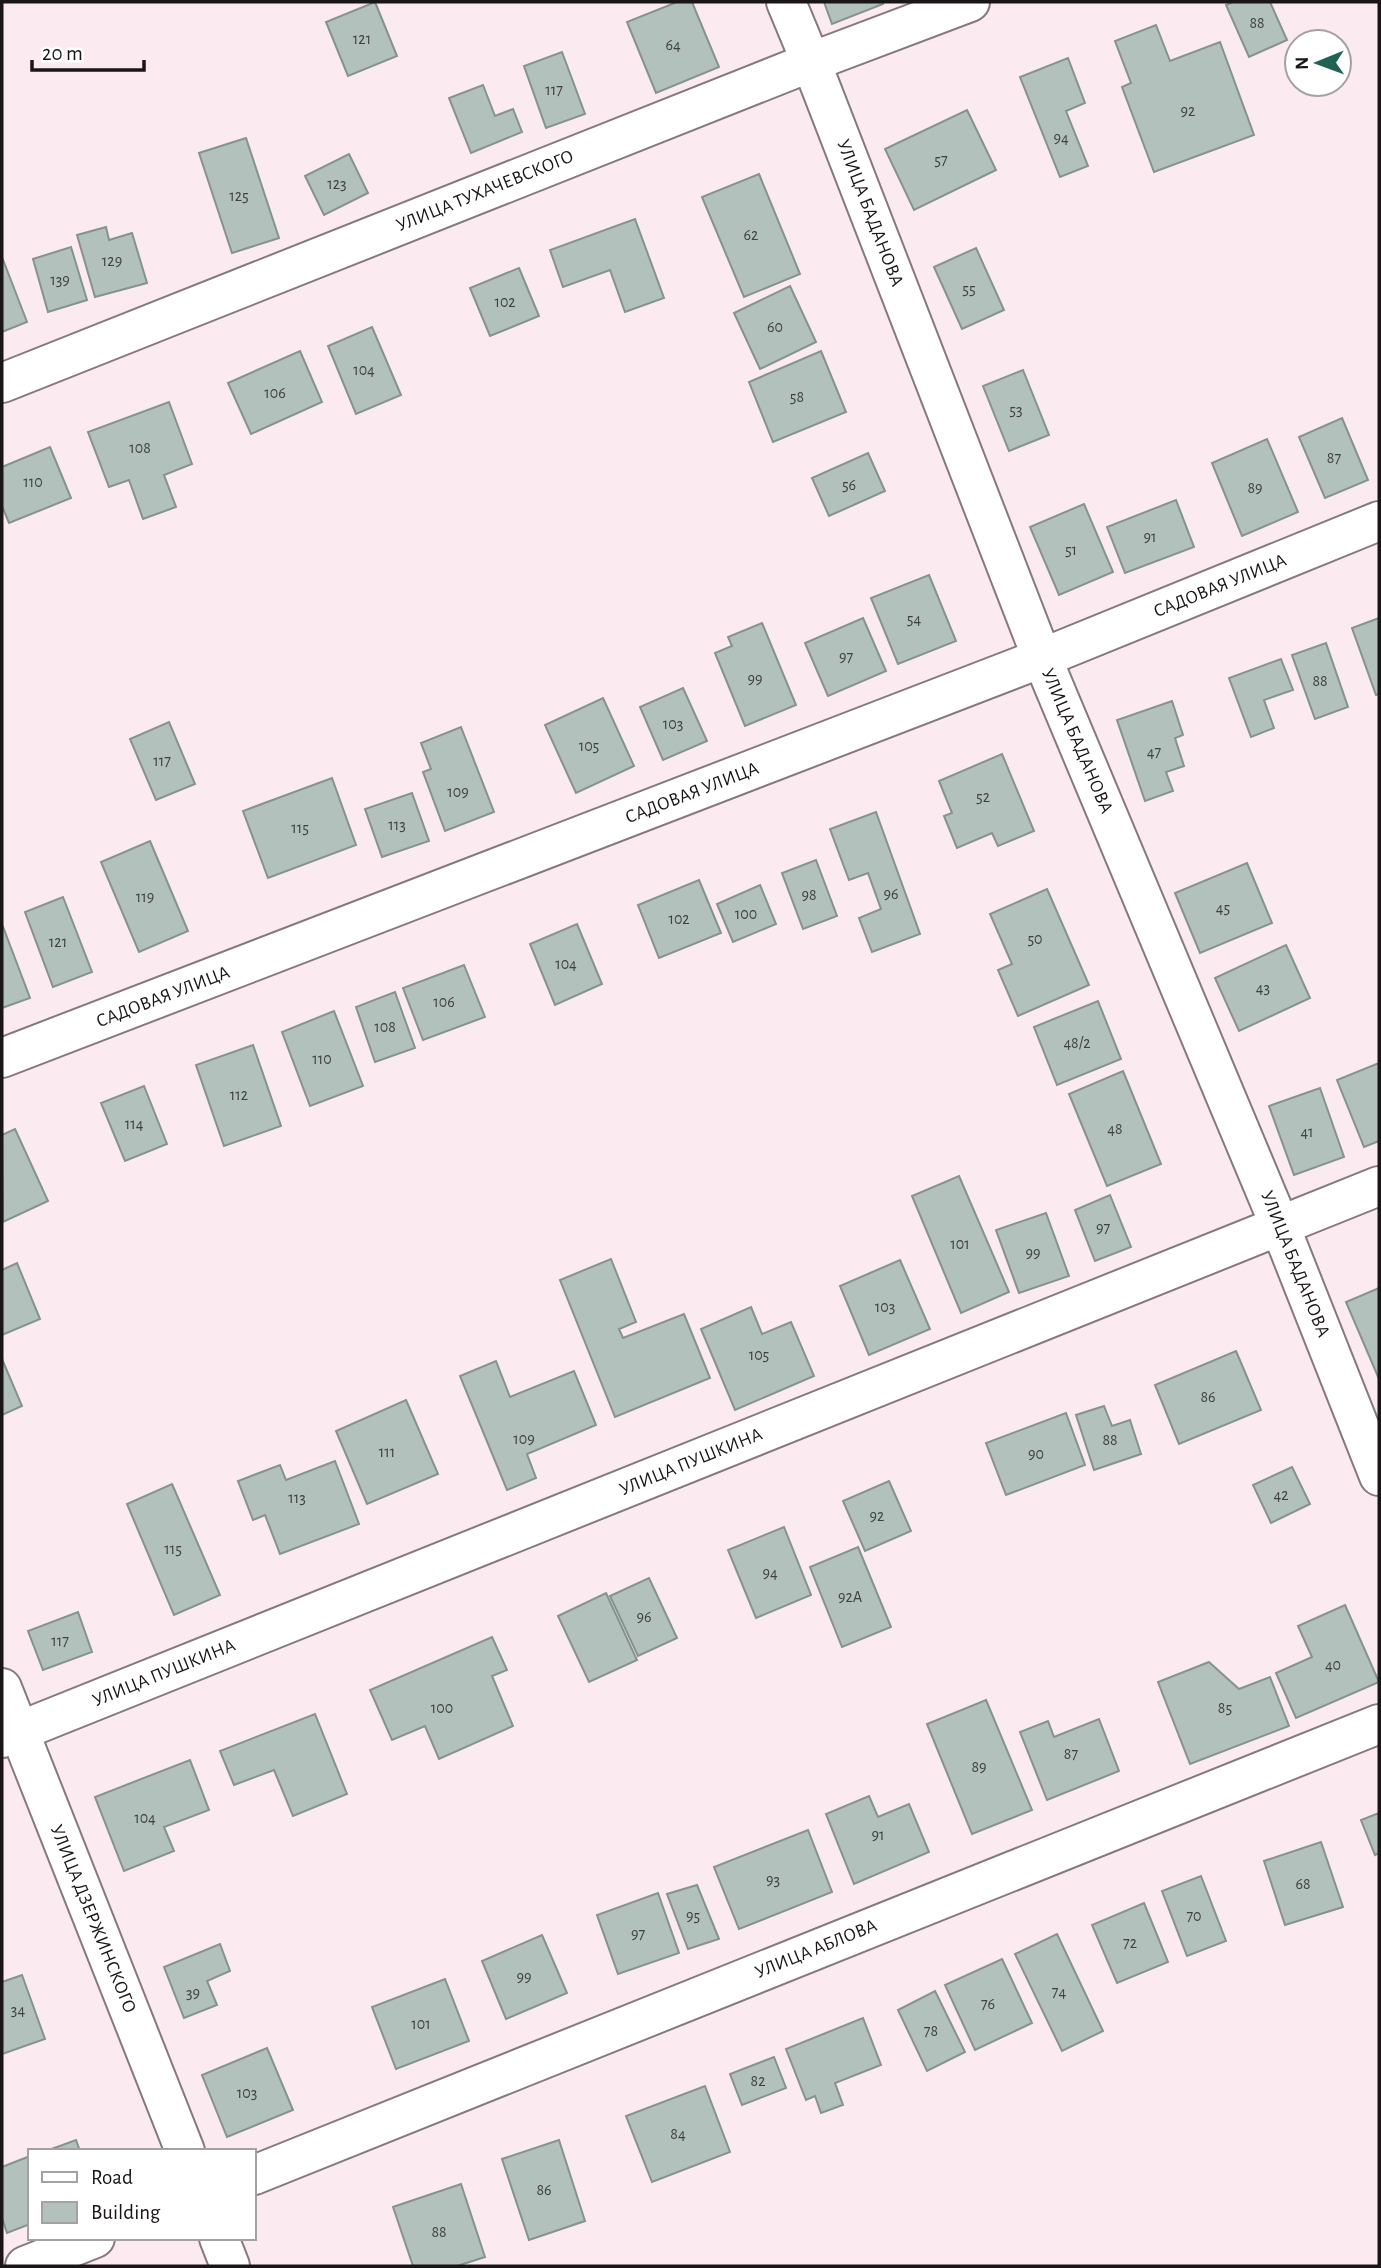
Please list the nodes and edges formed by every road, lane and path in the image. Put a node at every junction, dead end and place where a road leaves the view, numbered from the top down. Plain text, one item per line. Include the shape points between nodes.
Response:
1 (786, 2) edge
2 (970, 2) edge
3 (811, 62) junction
4 (2, 383) edge
5 (1379, 521) edge
6 (1042, 659) junction
7 (2, 1058) edge
8 (1379, 1186) edge
9 (1280, 1226) junction
10 (1379, 1476) edge
11 (2, 1688) edge
12 (1379, 1724) edge
13 (10, 1734) edge
14 (184, 2149) edge
15 (256, 2174) edge
16 (90, 2240) edge
17 (220, 2240) edge
18 (25, 2266) edge
19 (230, 2266) edge

1 - 3 street, УЛИЦА БАДАНОВА
2 - 3 street, УЛИЦА ТУХАЧЕВСКОГО
3 - 4 street, УЛИЦА ТУХАЧЕВСКОГО
3 - 6 street, УЛИЦА БАДАНОВА
5 - 6 street, САДОВАЯ УЛИЦА
6 - 7 street, САДОВАЯ УЛИЦА
6 - 9 street, УЛИЦА БАДАНОВА
8 - 9 street, УЛИЦА ПУШКИНА
9 - 10 street, УЛИЦА БАДАНОВА
9 - 13 street, УЛИЦА ПУШКИНА
11 - 13 street, УЛИЦА ДЗЕРЖИНСКОГО
12 - 15 street, УЛИЦА АБЛОВА
13 - 14 street, УЛИЦА ДЗЕРЖИНСКОГО
16 - 18 street
17 - 19 street

